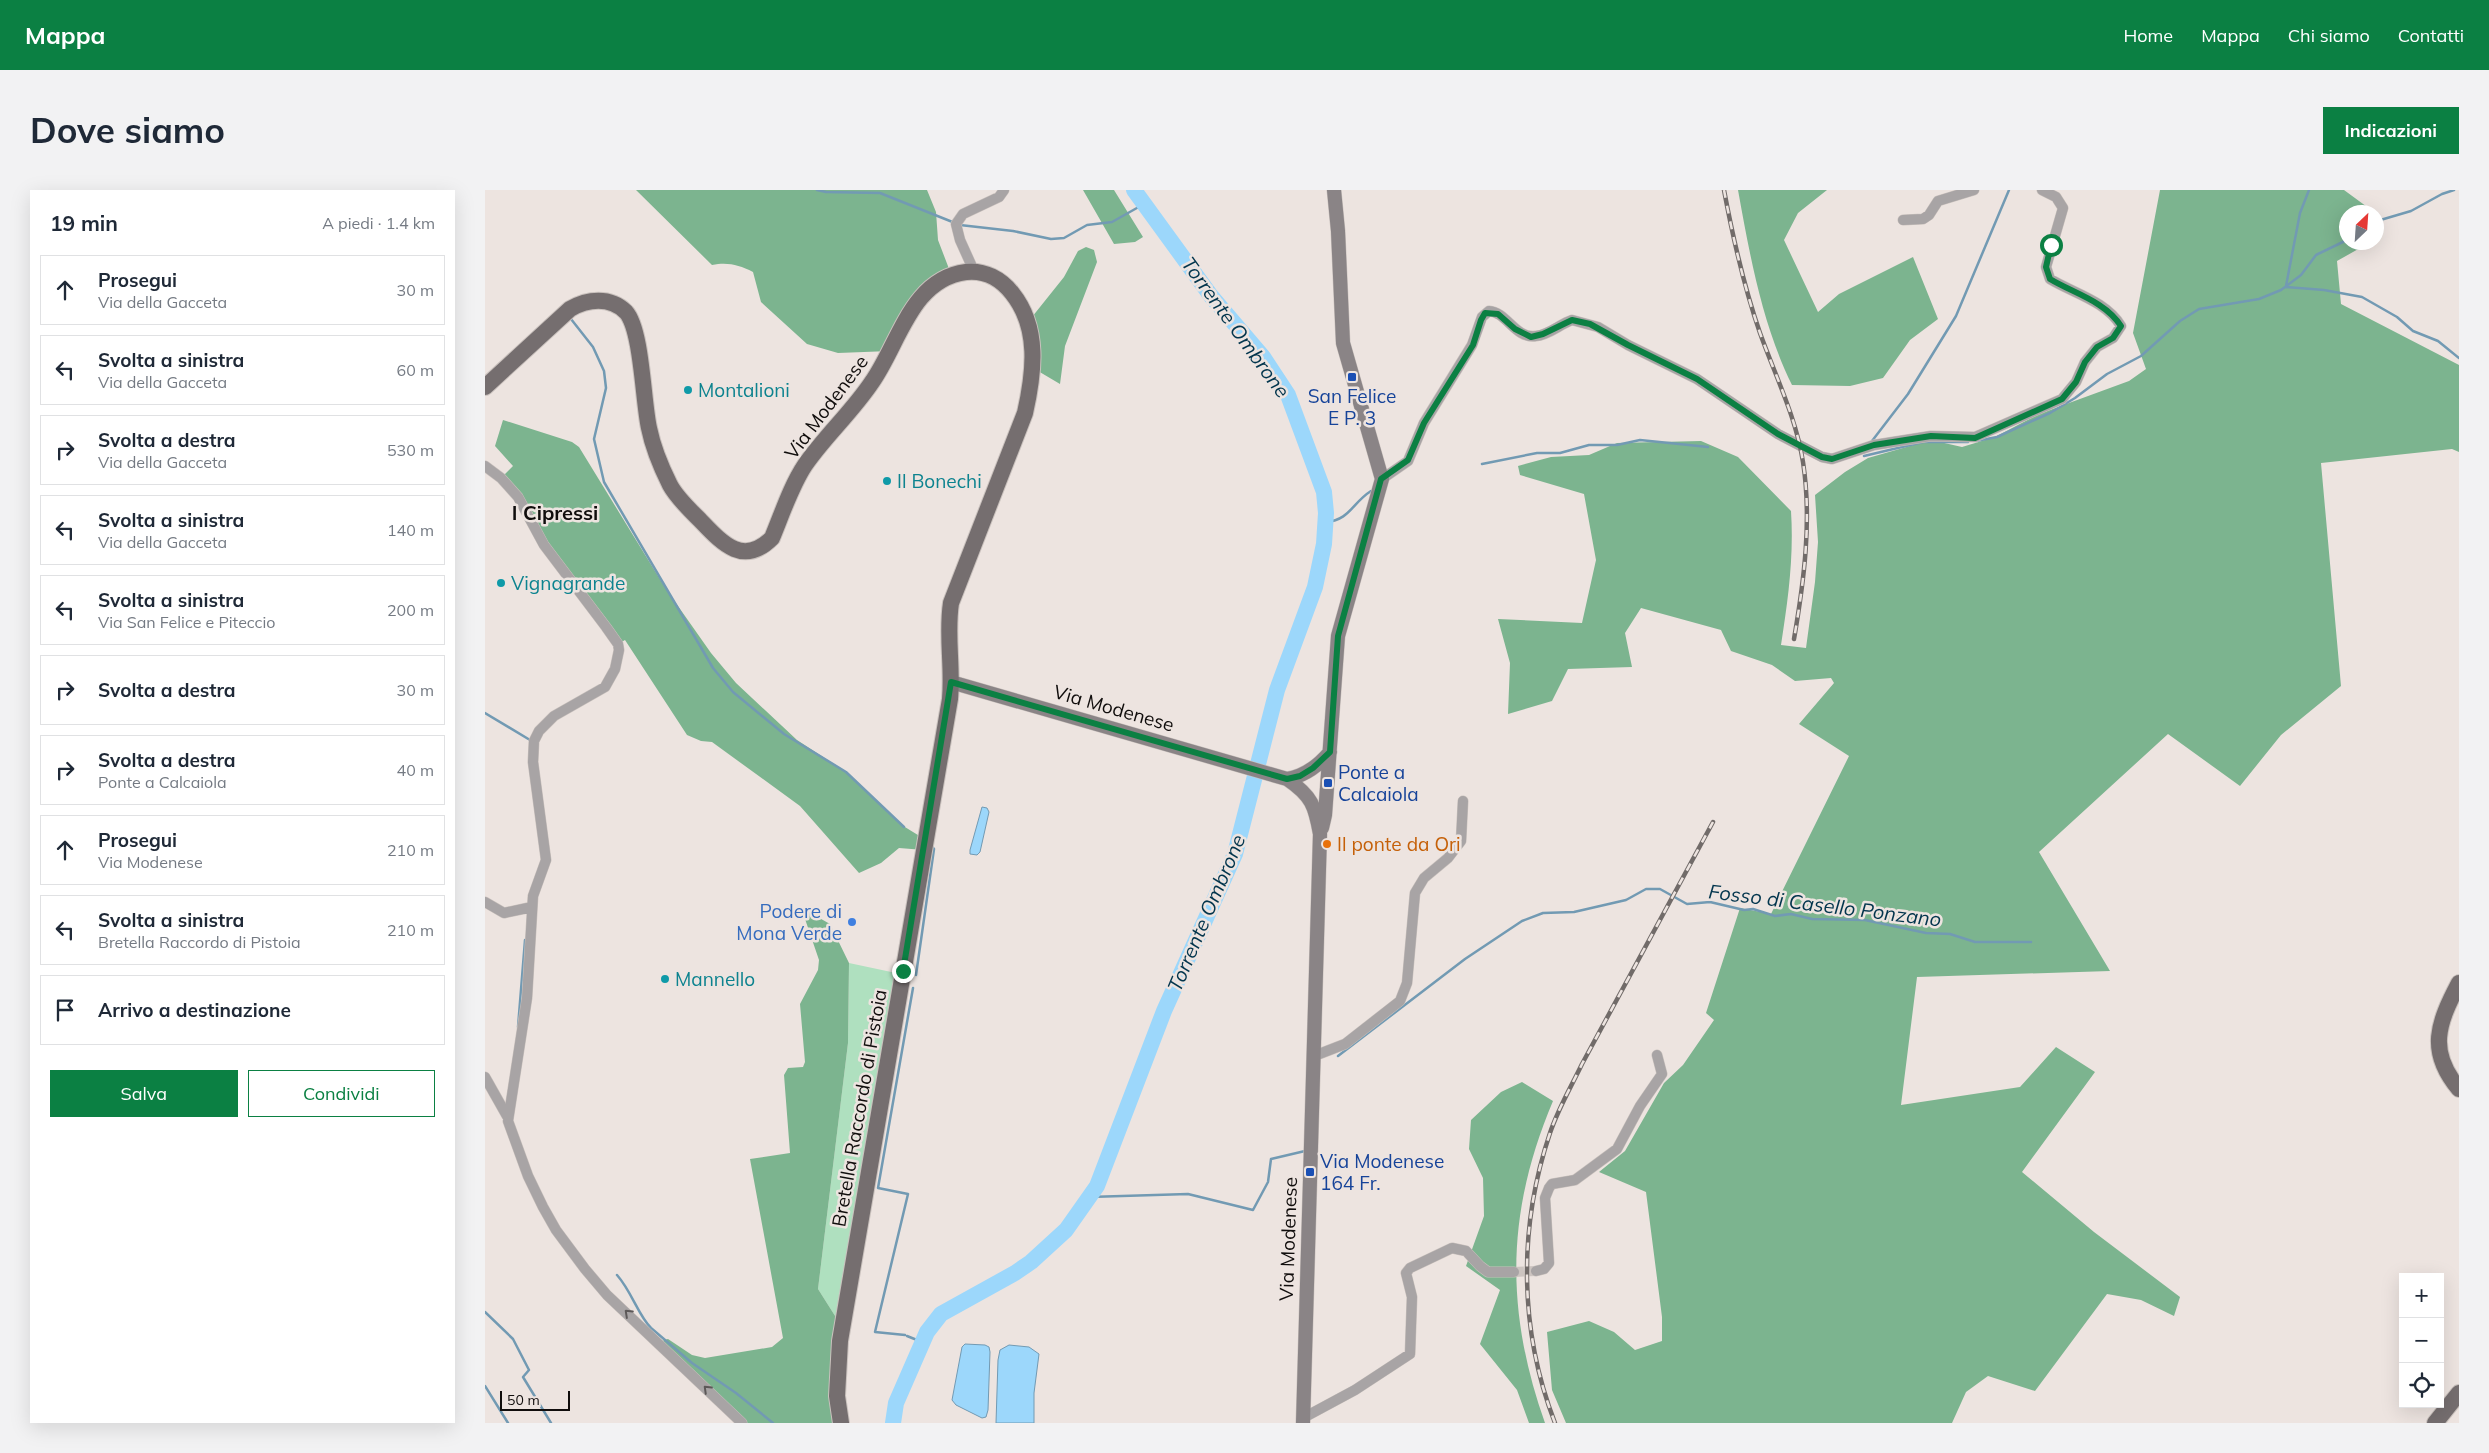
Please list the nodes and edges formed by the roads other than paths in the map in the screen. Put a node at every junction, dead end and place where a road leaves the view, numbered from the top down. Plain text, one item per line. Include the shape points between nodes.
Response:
1 (1004, 190) edge
2 (1334, 190) edge
3 (1974, 190) edge
4 (2042, 190) edge
5 (1903, 220) dead end
6 (973, 271) junction
7 (485, 387) edge
8 (485, 466) edge
9 (1381, 479) junction
10 (951, 682) junction
11 (1330, 752) junction
12 (1282, 777) junction
13 (1463, 801) dead end
14 (1321, 834) junction
15 (485, 902) edge
16 (532, 907) junction
17 (2459, 983) edge
18 (1657, 1055) dead end
19 (1314, 1056) junction
20 (485, 1077) edge
21 (2459, 1089) edge
22 (507, 1116) junction
23 (1536, 1271) dead end
24 (1514, 1272) tunnel mouth
25 (2459, 1394) edge
26 (1303, 1420) edge
27 (742, 1423) edge
28 (841, 1423) edge
29 (2435, 1423) edge

1 - 6 street via 999,197 963,214 956,224
2 - 9 street via 1339,231 1343,343
3 - 5 street via 1938,201 1923,219
4 - 9 street via 2055,197 2063,208 2046,267 2050,279 2107,310 2121,326 2113,338 2097,347 2062,399 1989,432 1975,438 1931,436 1874,445 1840,457 1827,458 1778,434 1697,379 1598,327 1572,320 1531,337 1489,311 1482,317 1473,345 1424,423 1408,460
6 - 7 main road, Via Modenese via 951,274 917,301 871,384 804,467 772,538 763,547 748,552 733,549 719,540 671,487 648,427 635,334 626,313 611,303 593,299 570,309
6 - 10 main road via 1005,284 1017,300 1031,334 1033,364 1025,413 951,603 947,633
8 - 16 street via 518,497 544,546 606,627 619,650 615,669 605,687 554,716 534,741 533,762 547,854
9 - 11 street via 1338,636
10 - 12 street, Via Modenese
10 - 28 main road, Bretella Raccordo di Pistoia via 840,1341 837,1396
11 - 12 street via 1300,776
11 - 14 street
12 - 14 street via 1311,800
13 - 19 street via 1461,841 1448,858 1424,878 1415,893 1407,983 1401,1001 1345,1044
14 - 19 street, Via Modenese
15 - 16 street via 504,913
16 - 22 street via 527,998 516,1080
17 - 21 main road via 2443,1016 2437,1044 2443,1066
18 - 23 street via 1662,1074 1617,1149 1575,1180 1552,1184 1549,1188 1545,1198 1549,1263 1544,1270
19 - 26 street, Via Modenese
20 - 22 street
27 -> 22 street via 607,1295 569,1249 528,1176
24 - 26 street via 1488,1272 1466,1251 1457,1248 1442,1251 1410,1268 1406,1273 1412,1297 1409,1354
25 - 29 main road

